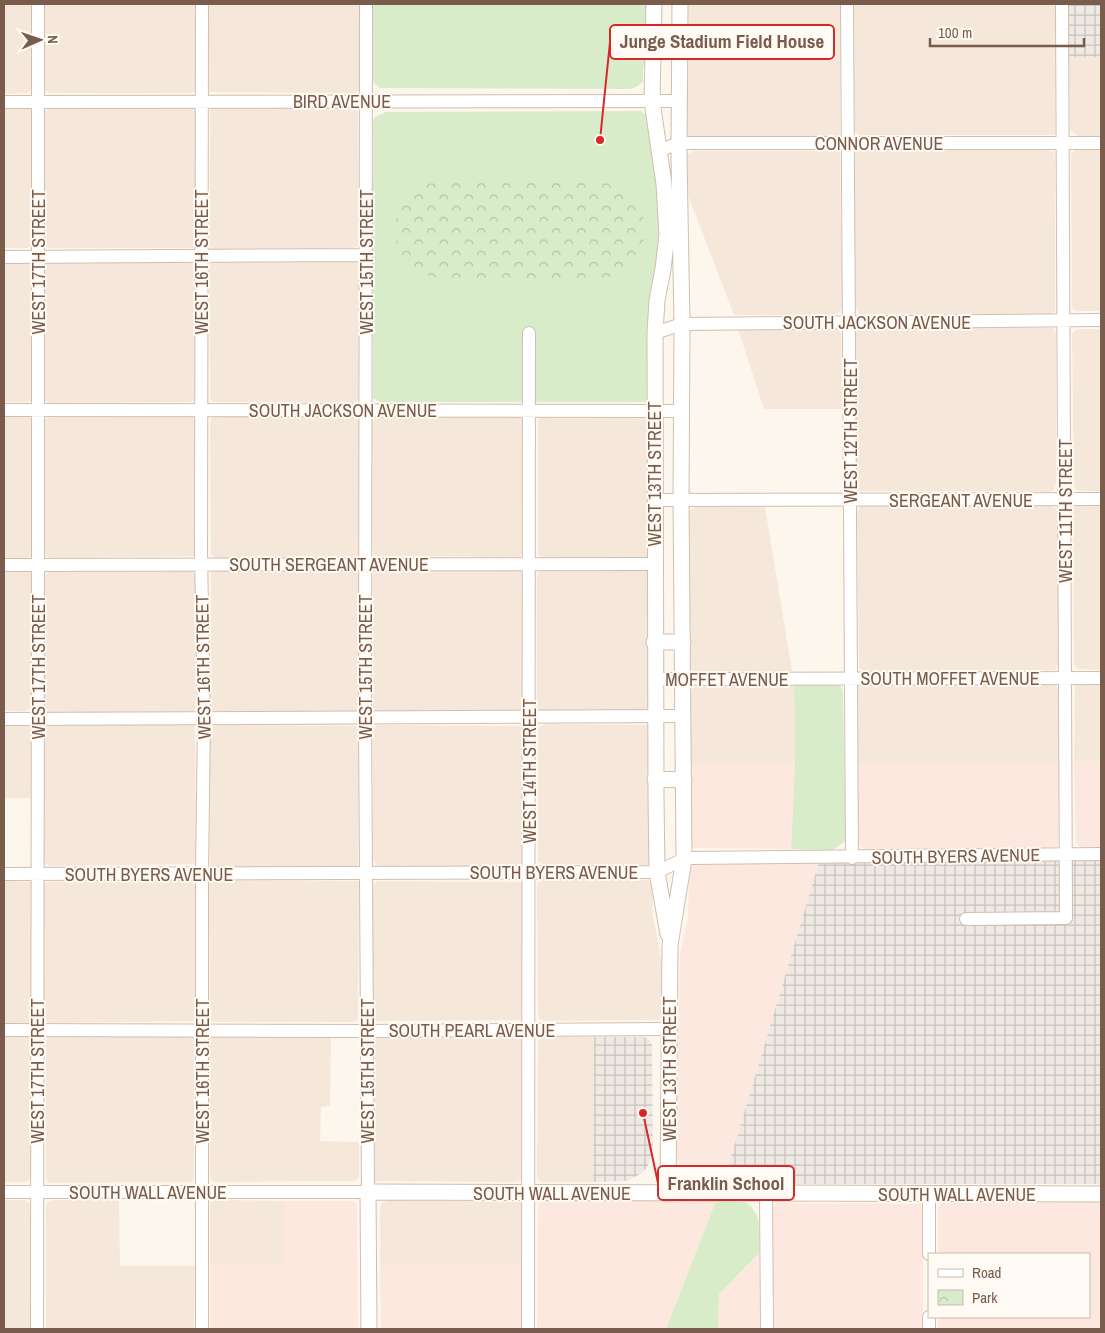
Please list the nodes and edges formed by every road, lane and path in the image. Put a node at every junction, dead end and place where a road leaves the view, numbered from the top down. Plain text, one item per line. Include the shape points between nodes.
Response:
1 (38, 4) edge
2 (202, 4) edge
3 (366, 4) edge
4 (654, 4) edge
5 (680, 4) edge
6 (847, 4) edge
7 (1062, 4) edge
8 (654, 41) junction
9 (680, 41) junction
10 (366, 100) junction
11 (202, 101) junction
12 (652, 101) junction
13 (680, 101) junction
14 (4, 102) edge
15 (38, 102) junction
16 (679, 143) junction
17 (849, 143) junction
18 (1101, 143) edge
19 (1063, 144) junction
20 (658, 151) junction
21 (366, 255) junction
22 (201, 256) junction
23 (4, 257) edge
24 (38, 257) junction
25 (1064, 320) junction
26 (1101, 320) edge
27 (849, 321) junction
28 (682, 324) junction
29 (529, 333) dead end
30 (655, 333) junction
31 (4, 410) edge
32 (38, 410) junction
33 (201, 410) junction
34 (365, 411) junction
35 (528, 411) junction
36 (654, 411) junction
37 (681, 412) junction
38 (1101, 499) edge
39 (654, 500) junction
40 (681, 500) junction
41 (850, 500) junction
42 (1065, 500) junction
43 (201, 564) junction
44 (365, 564) junction
45 (529, 564) junction
46 (654, 564) junction
47 (4, 565) edge
48 (38, 565) junction
49 (654, 582) junction
50 (682, 582) junction
51 (654, 642) junction
52 (683, 642) junction
53 (1066, 677) junction
54 (850, 678) junction
55 (1101, 678) edge
56 (654, 679) junction
57 (683, 679) junction
58 (800, 679) joint
59 (655, 716) junction
60 (683, 716) junction
61 (365, 718) junction
62 (529, 718) junction
63 (4, 719) edge
64 (38, 719) junction
65 (204, 719) junction
66 (655, 780) junction
67 (684, 780) junction
68 (1066, 854) junction
69 (1101, 854) edge
70 (852, 858) junction
71 (684, 859) junction
72 (529, 872) junction
73 (657, 872) junction
74 (365, 873) junction
75 (4, 874) edge
76 (38, 874) junction
77 (202, 874) junction
78 (966, 920) dead end
79 (670, 945) junction
80 (670, 1029) junction
81 (4, 1030) edge
82 (37, 1030) junction
83 (202, 1030) junction
84 (530, 1030) junction
85 (367, 1031) junction
86 (4, 1192) edge
87 (37, 1192) junction
88 (202, 1192) junction
89 (368, 1192) junction
90 (530, 1193) junction
91 (668, 1194) junction
92 (766, 1194) junction
93 (929, 1194) junction
94 (1101, 1194) edge
95 (929, 1253) edge
96 (37, 1329) edge
97 (202, 1329) edge
98 (370, 1329) edge
99 (528, 1329) edge
100 (767, 1329) edge

1 - 15 street, WEST 17TH STREET
2 - 11 street, WEST 16TH STREET
3 - 10 street, WEST 15TH STREET
4 - 8 street, WEST 13TH STREET
5 - 9 street, WEST 13TH STREET
6 - 17 street, WEST 12TH STREET
7 - 19 street, WEST 11TH STREET
8 - 9 street
8 - 12 street, WEST 13TH STREET
9 - 13 street, WEST 13TH STREET
10 - 11 street, BIRD AVENUE
10 - 12 street, BIRD AVENUE
10 - 21 street, WEST 15TH STREET
11 - 15 street, BIRD AVENUE
11 - 22 street, WEST 16TH STREET
12 - 13 street, BIRD AVENUE
12 - 20 street, WEST 13TH STREET
13 - 16 street, WEST 13TH STREET
14 - 15 street, BIRD AVENUE
15 - 24 street, WEST 17TH STREET
16 - 17 street, CONNOR AVENUE
16 - 20 street, CONNOR AVENUE
16 - 28 street, WEST 13TH STREET
17 - 19 street, CONNOR AVENUE
17 - 27 street, WEST 12TH STREET
18 - 19 street, CONNOR AVENUE
19 - 25 street, WEST 11TH STREET
20 - 30 street, WEST 13TH STREET via 667,235
21 - 22 street
21 - 34 street, WEST 15TH STREET
22 - 24 street
22 - 33 street, WEST 16TH STREET
23 - 24 street
24 - 32 street, WEST 17TH STREET
25 - 26 street, SOUTH JACKSON AVENUE
25 - 27 street, SOUTH JACKSON AVENUE
25 - 42 street, WEST 11TH STREET
27 - 28 street, SOUTH JACKSON AVENUE
27 - 41 street, WEST 12TH STREET
28 - 30 street, SOUTH JACKSON AVENUE
28 - 37 street, WEST 13TH STREET
29 - 35 street, WEST 14TH STREET
30 - 36 street, WEST 13TH STREET
31 - 32 street, SOUTH JACKSON AVENUE
32 - 33 street, SOUTH JACKSON AVENUE
32 - 48 street, WEST 17TH STREET
33 - 34 street, SOUTH JACKSON AVENUE
33 - 43 street, WEST 16TH STREET
34 - 35 street, SOUTH JACKSON AVENUE
34 - 44 street, WEST 15TH STREET
35 - 36 street, SOUTH JACKSON AVENUE
35 - 45 street, WEST 14TH STREET
36 - 37 street, SOUTH JACKSON AVENUE
36 - 39 street, WEST 13TH STREET
37 - 40 street, WEST 13TH STREET
38 - 42 street, SERGEANT AVENUE
39 - 40 street
39 - 46 street, WEST 13TH STREET
40 - 41 street
40 - 50 street, WEST 13TH STREET
41 - 42 street, SERGEANT AVENUE
41 - 54 street, WEST 12TH STREET
42 - 53 street, WEST 11TH STREET
43 - 44 street, SOUTH SERGEANT AVENUE
43 - 48 street, SOUTH SERGEANT AVENUE
43 - 65 street, WEST 16TH STREET
44 - 45 street, SOUTH SERGEANT AVENUE
44 - 61 street, WEST 15TH STREET
45 - 46 street, SOUTH SERGEANT AVENUE
45 - 62 street, WEST 14TH STREET
46 - 49 street, WEST 13TH STREET
47 - 48 street, SOUTH SERGEANT AVENUE
48 - 64 street, WEST 17TH STREET
49 - 50 street
49 - 51 street, WEST 13TH STREET
50 - 52 street, WEST 13TH STREET
51 - 52 street
51 - 56 street, WEST 13TH STREET
52 - 57 street, WEST 13TH STREET
53 - 54 street, SOUTH MOFFET AVENUE
53 - 55 street, SOUTH MOFFET AVENUE
53 - 68 street, WEST 11TH STREET
54 - 58 street, SOUTH MOFFET AVENUE
54 - 70 street, WEST 12TH STREET
56 - 57 street, MOFFET AVENUE
56 - 59 street, WEST 13TH STREET
57 - 58 street, MOFFET AVENUE
57 - 60 street, WEST 13TH STREET
59 - 60 street
59 - 62 street
59 - 66 street, WEST 13TH STREET
60 - 67 street, WEST 13TH STREET
61 - 62 street
61 - 65 street
61 - 74 street, WEST 15TH STREET
62 - 72 street, WEST 14TH STREET
63 - 64 street
64 - 65 street
64 - 76 street, WEST 17TH STREET
65 - 77 street, WEST 16TH STREET
66 - 67 street
66 - 73 street, WEST 13TH STREET
67 - 71 street, WEST 13TH STREET
68 - 69 street, SOUTH BYERS AVENUE
68 - 70 street, SOUTH BYERS AVENUE
68 - 78 street, WEST 11TH STREET via 1066,918
70 - 71 street, SOUTH BYERS AVENUE
71 - 73 street, SOUTH BYERS AVENUE
71 - 79 street, WEST 13TH STREET
72 - 73 street, SOUTH BYERS AVENUE
72 - 74 street, SOUTH BYERS AVENUE
72 - 84 street, WEST 14TH STREET
73 - 79 street, WEST 13TH STREET
74 - 77 street, SOUTH BYERS AVENUE
74 - 85 street, WEST 15TH STREET
75 - 76 street, SOUTH BYERS AVENUE
76 - 77 street, SOUTH BYERS AVENUE
76 - 82 street, WEST 17TH STREET
77 - 83 street, WEST 16TH STREET
79 - 80 street, WEST 13TH STREET
80 - 84 street, SOUTH PEARL AVENUE
80 - 91 street, WEST 13TH STREET
81 - 82 street, SOUTH PEARL AVENUE
82 - 83 street, SOUTH PEARL AVENUE
82 - 87 street, WEST 17TH STREET
83 - 85 street, SOUTH PEARL AVENUE
83 - 88 street, WEST 16TH STREET
84 - 85 street, SOUTH PEARL AVENUE
84 - 90 street, WEST 14TH STREET
85 - 89 street, WEST 15TH STREET
86 - 87 street, SOUTH WALL AVENUE
87 - 88 street, SOUTH WALL AVENUE
87 - 96 street, WEST 17TH STREET
88 - 89 street, SOUTH WALL AVENUE
88 - 97 street, WEST 16TH STREET
89 - 90 street, SOUTH WALL AVENUE
89 - 98 street, WEST 15TH STREET
90 - 91 street, SOUTH WALL AVENUE
90 - 99 street, WEST 14TH STREET
91 - 92 street, SOUTH WALL AVENUE
92 - 93 street, SOUTH WALL AVENUE
92 - 100 street
93 - 94 street, SOUTH WALL AVENUE
93 - 95 street

